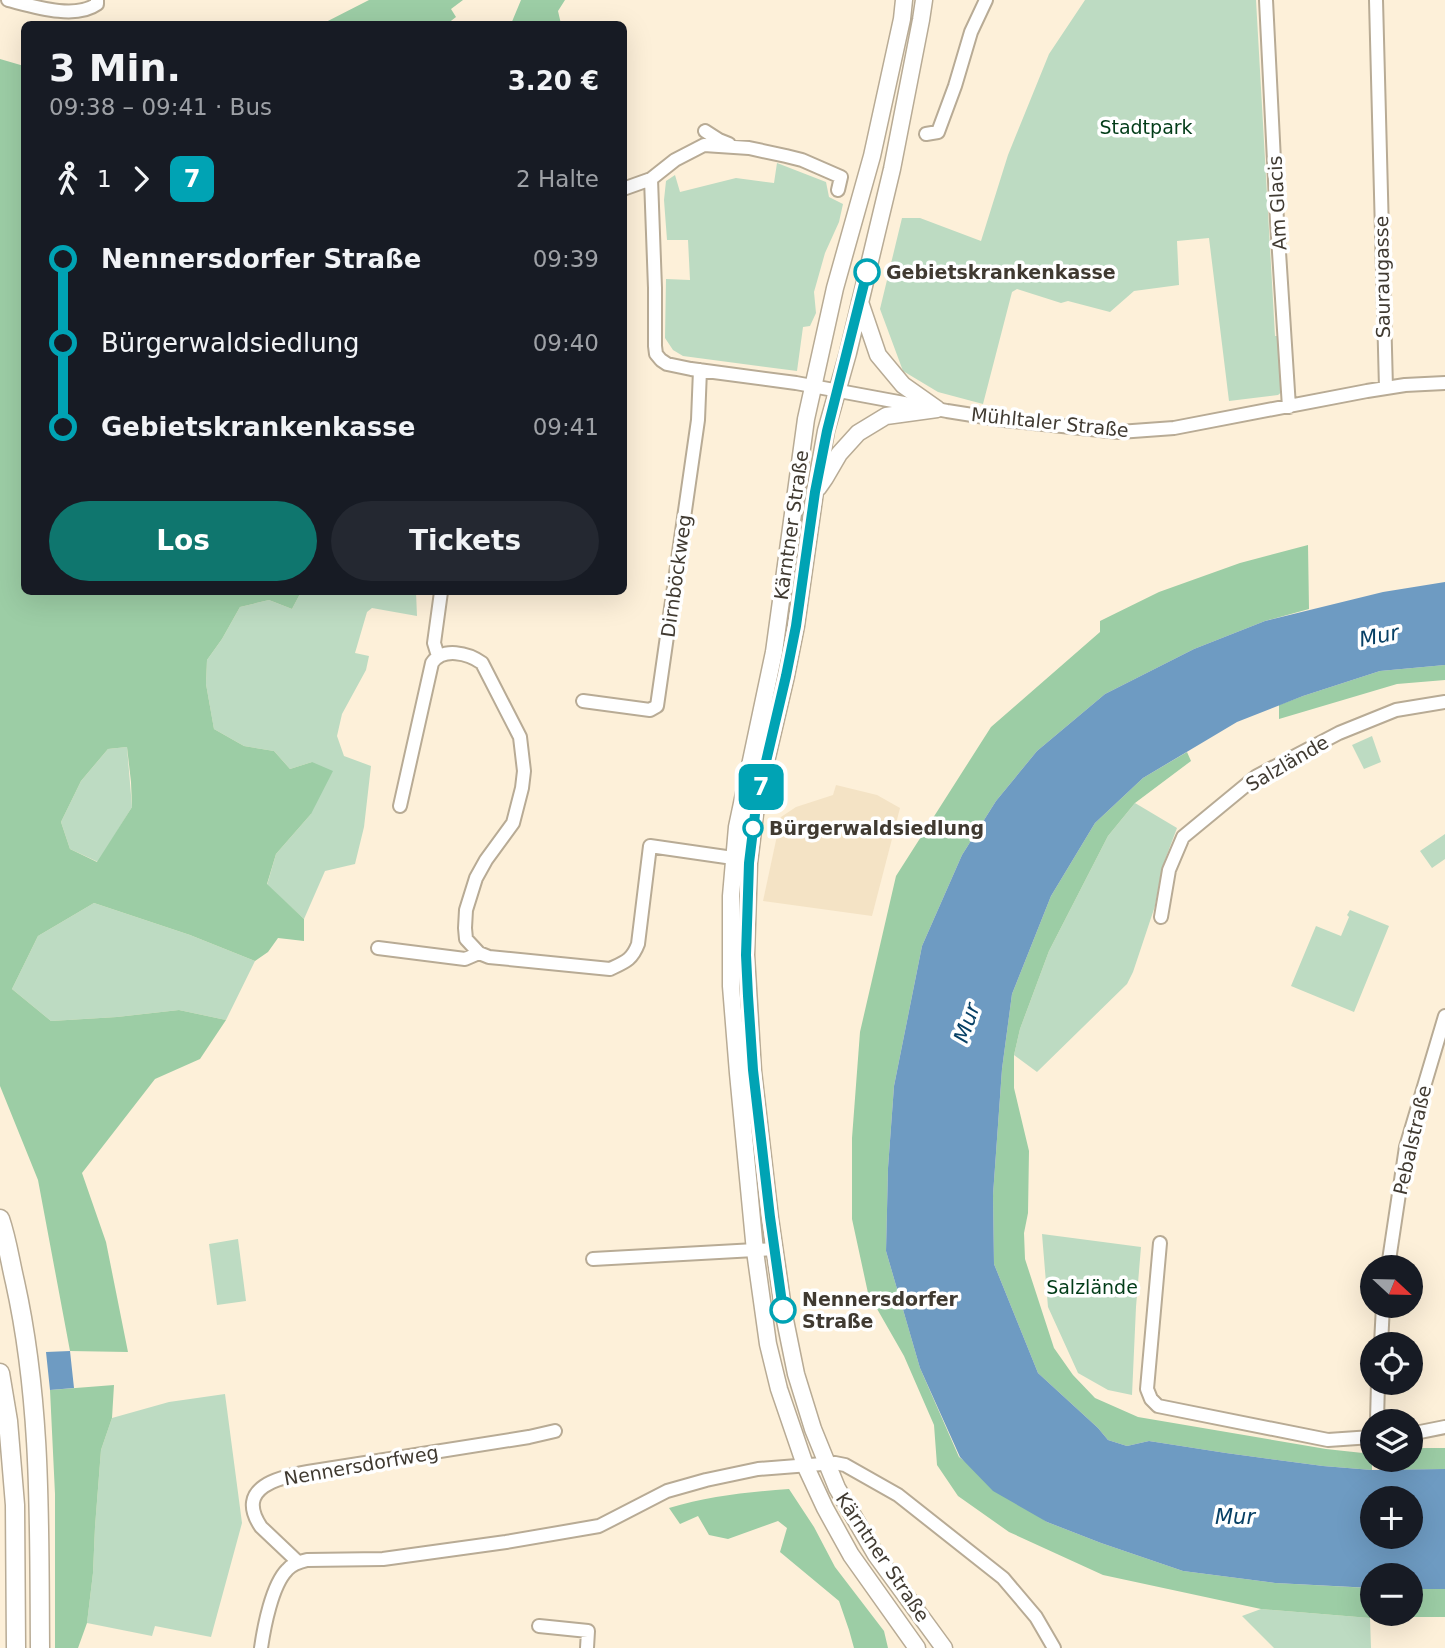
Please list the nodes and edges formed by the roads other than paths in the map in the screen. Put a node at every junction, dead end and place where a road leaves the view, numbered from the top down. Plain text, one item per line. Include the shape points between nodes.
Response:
1 (8, 0) edge
2 (904, 0) edge
3 (924, 0) edge
4 (986, 0) edge
5 (1266, 0) edge
6 (1376, 0) edge
7 (97, 2) edge
8 (705, 131) dead end
9 (926, 134) dead end
10 (738, 147) junction
11 (651, 179) junction
12 (627, 188) edge
13 (838, 190) dead end
14 (860, 302) junction
15 (700, 370) junction
16 (1445, 383) edge
17 (813, 387) junction
18 (1386, 388) junction
19 (837, 391) junction
20 (1289, 407) junction
21 (937, 409) junction
22 (815, 492) junction
23 (441, 595) edge
24 (438, 656) junction
25 (583, 701) dead end
26 (1445, 702) edge
27 (400, 806) dead end
28 (733, 858) junction
29 (1161, 917) dead end
30 (378, 947) dead end
31 (479, 953) junction
32 (1445, 1016) edge
33 (0, 1219) edge
34 (1160, 1243) dead end
35 (775, 1249) junction
36 (755, 1251) junction
37 (1390, 1255) edge
38 (593, 1259) dead end
39 (0, 1373) edge
40 (1445, 1427) edge
41 (555, 1431) dead end
42 (1423, 1431) edge
43 (1360, 1438) edge
44 (826, 1463) junction
45 (805, 1465) junction
46 (298, 1562) junction
47 (539, 1626) dead end
48 (16, 1648) edge
49 (40, 1648) edge
50 (261, 1648) edge
51 (587, 1648) edge
52 (917, 1648) edge
53 (944, 1648) edge
54 (1054, 1648) edge

1 - 7 street via 48,11 91,9
2 - 17 main road, Kärntner Straße via 872,156
3 - 14 main road, Kärntner Straße via 892,169
4 - 9 street via 938,132
5 - 20 street, Am Glacis
6 - 18 street, Sauraugasse
8 - 10 street
10 - 11 street via 704,145 674,160
10 - 13 street via 786,156 842,177
11 - 12 street
11 - 15 street via 656,354 667,364
14 - 19 main road, Kärntner Straße
14 - 21 main road via 878,355 903,385
15 - 17 street
15 - 25 street, Dirnböckweg via 698,420 657,706 650,710
16 - 18 street, Mühltaler Straße
17 - 19 street
17 - 28 main road, Kärntner Straße via 774,652
18 - 20 street, Mühltaler Straße
19 - 21 street, Mühltaler Straße
19 - 22 main road, Kärntner Straße
20 - 21 street, Mühltaler Straße via 1174,428 1119,432
21 - 22 main road via 886,416 858,433
22 - 35 main road, Kärntner Straße via 796,626 755,814 749,863 748,996
23 - 24 street via 434,643
24 - 27 street via 432,663
24 - 31 street via 459,654 482,663 521,741 524,771 513,822 486,860 466,910 466,939
26 - 29 street, Salzlände via 1396,710 1339,733 1257,776 1183,837 1169,870
28 - 31 street via 650,846 639,944 626,962 610,969
28 - 36 main road, Kärntner Straße via 731,986
30 - 31 street via 465,958
32 - 37 street, Pebalstraße via 1406,1147
33 - 49 highway via 24,1326 36,1418
34 - 43 street via 1147,1388 1158,1406 1328,1440
35 - 36 street
35 - 44 main road, Kärntner Straße via 796,1374
36 - 38 street
36 - 45 main road, Kärntner Straße via 771,1358
39 - 48 highway via 15,1505
40 - 42 street
41 - 46 street, Nennersdorfweg via 271,1481 255,1496 256,1520
44 - 45 street
44 - 53 main road, Kärntner Straße via 876,1555
44 - 54 street, Kärntner Straße via 845,1465 898,1495 955,1539 1003,1578 1036,1617
45 - 46 street via 758,1469 667,1491 598,1526 383,1559
45 - 52 main road, Kärntner Straße via 851,1555
46 - 50 street via 285,1571 276,1588
47 - 51 street via 588,1631

